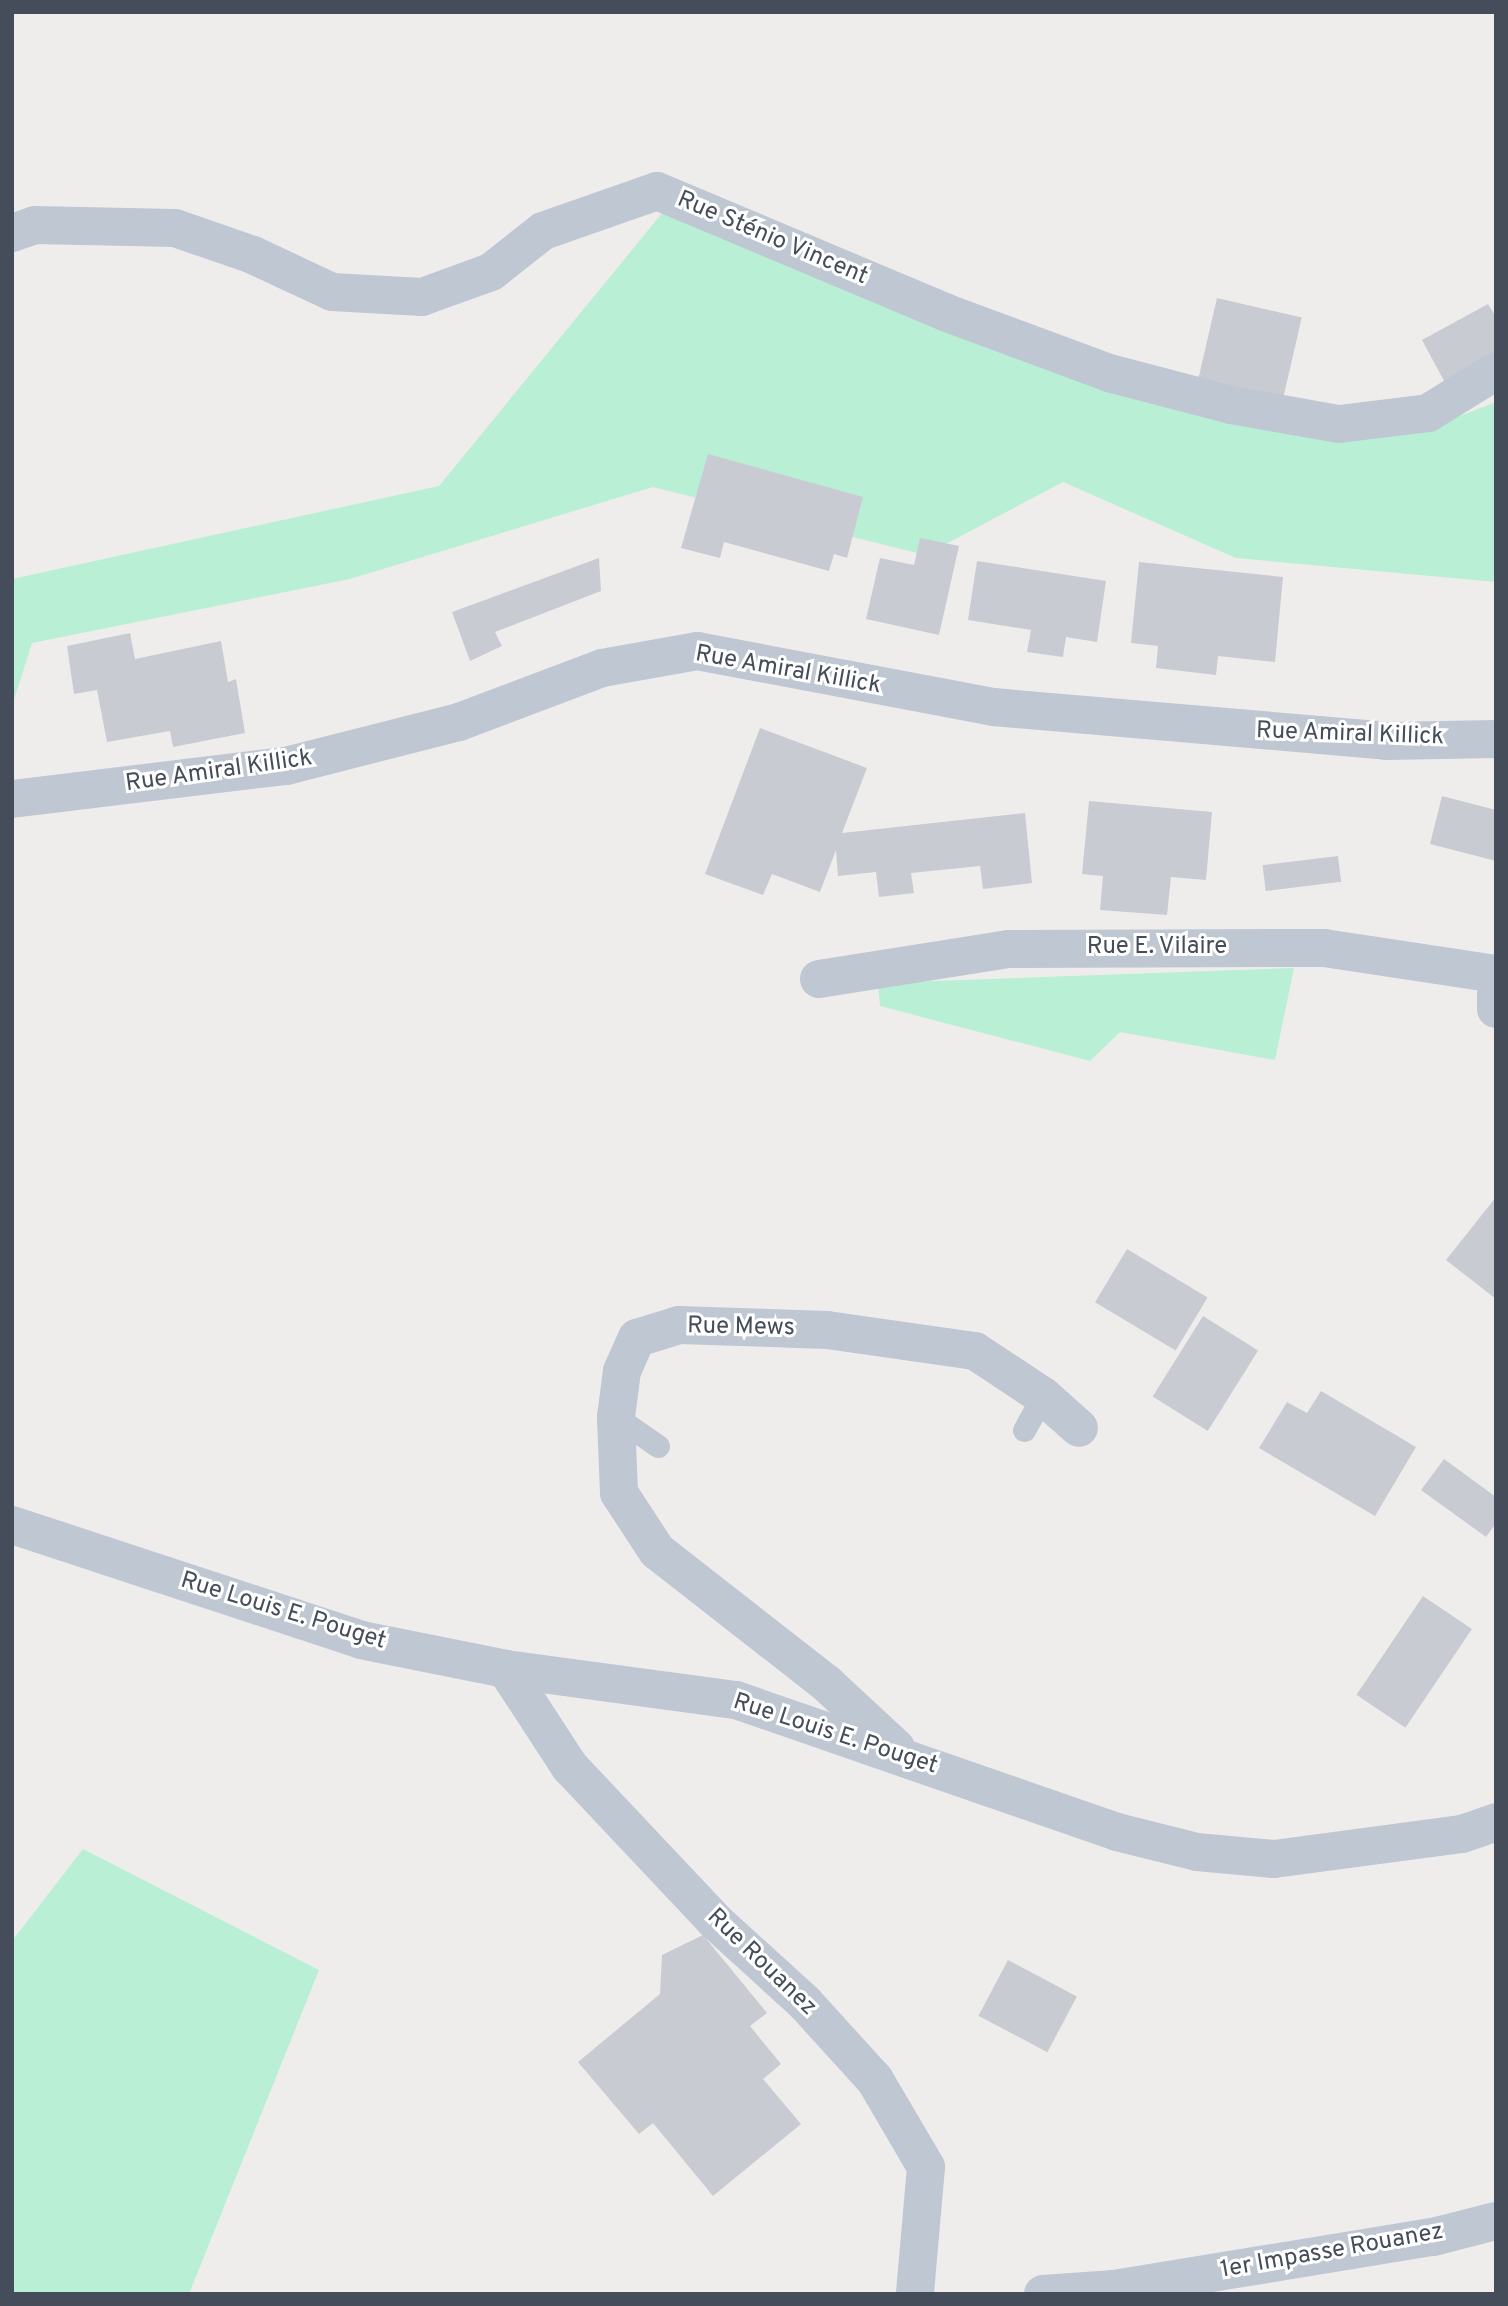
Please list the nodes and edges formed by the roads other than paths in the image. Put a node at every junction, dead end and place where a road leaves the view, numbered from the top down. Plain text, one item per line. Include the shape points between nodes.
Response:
1 (12, 233) edge
2 (1496, 371) edge
3 (1496, 739) edge
4 (12, 799) edge
5 (1496, 974) edge
6 (819, 979) dead end
7 (1496, 993) edge
8 (1496, 1009) edge
9 (1043, 1396) junction
10 (616, 1417) junction
11 (1079, 1429) dead end
12 (1024, 1430) dead end
13 (658, 1446) dead end
14 (12, 1525) edge
15 (506, 1669) junction
16 (908, 1758) junction
17 (1496, 1822) edge
18 (1496, 2221) edge
19 (915, 2294) edge
20 (1043, 2294) edge

1 - 2 street, Rue Sténio Vincent via 35,225 175,228 253,256 332,292 422,297 491,272 543,231 657,191 960,318 1109,373 1231,405 1339,424 1428,413
3 - 4 street, Rue Amiral Killick via 1387,741 1005,709 697,651 602,668 459,722 286,766
5 - 6 street, Rue E. Vilaire via 1324,947 1009,948
7 - 8 street
9 - 10 street, Rue Mews via 975,1351 827,1330 679,1325 637,1338 622,1371
9 - 11 street, Rue Mews
9 - 12 lane
10 - 13 lane
10 - 16 street, Rue Mews via 619,1493 657,1551 826,1683
14 - 15 street, Rue Louis E. Pouget via 361,1640
15 - 16 street, Rue Louis E. Pouget via 736,1700
15 - 19 street, Rue Rouanez via 570,1767 715,1921 806,2003 874,2080 926,2167
16 - 17 street, Rue Louis E. Pouget via 1117,1832 1197,1852 1274,1859 1462,1834
18 - 20 street, 1er Impasse Rouanez via 1433,2237 1114,2290

